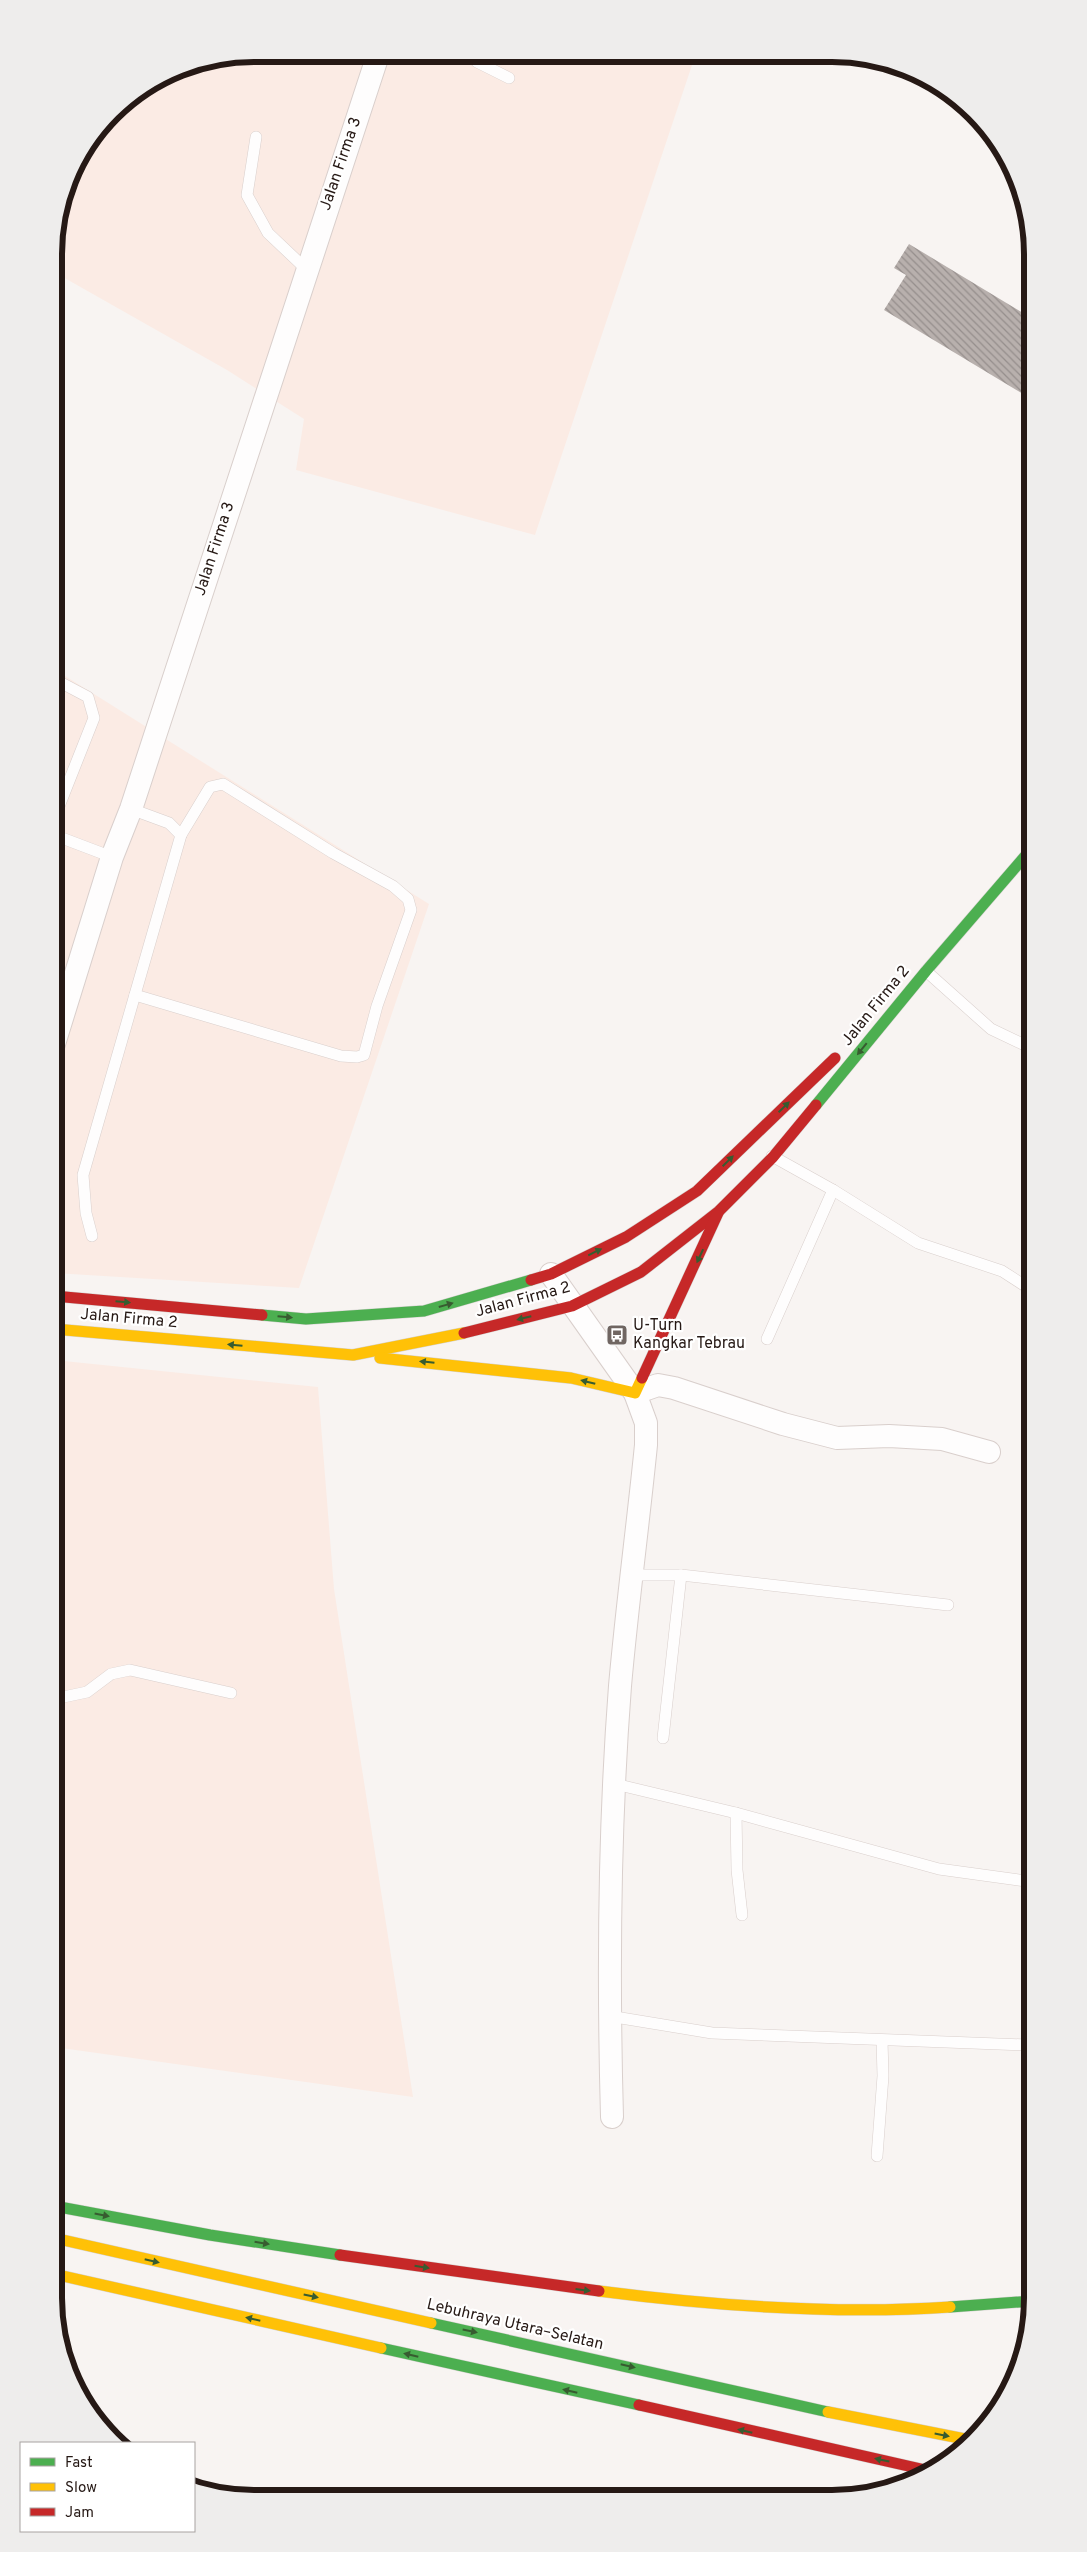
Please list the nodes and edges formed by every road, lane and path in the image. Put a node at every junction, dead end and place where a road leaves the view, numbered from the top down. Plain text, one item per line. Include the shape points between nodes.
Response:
1 (375, 62) edge
2 (477, 62) edge
3 (509, 78) dead end
4 (256, 137) dead end
5 (306, 269) junction
6 (62, 683) edge
7 (62, 799) edge
8 (131, 809) junction
9 (181, 835) junction
10 (62, 838) edge
11 (1025, 856) edge
12 (112, 857) junction
13 (926, 971) junction
14 (135, 994) junction
15 (62, 1018) edge
16 (855, 1039) dead end
17 (1025, 1045) edge
18 (841, 1052) dead end
19 (761, 1149) junction
20 (832, 1190) junction
21 (719, 1211) junction
22 (92, 1236) dead end
23 (551, 1274) junction
24 (1025, 1286) edge
25 (62, 1297) edge
26 (572, 1306) junction
27 (62, 1330) edge
28 (767, 1339) dead end
29 (353, 1355) junction
30 (635, 1393) junction
31 (989, 1452) dead end
32 (633, 1575) junction
33 (680, 1575) junction
34 (948, 1605) dead end
35 (231, 1693) dead end
36 (62, 1697) edge
37 (663, 1738) dead end
38 (615, 1784) junction
39 (736, 1813) junction
40 (1025, 1881) edge
41 (742, 1915) dead end
42 (609, 2016) junction
43 (882, 2040) junction
44 (1025, 2045) edge
45 (612, 2117) dead end
46 (878, 2156) dead end
47 (62, 2208) edge
48 (62, 2240) edge
49 (62, 2276) edge
50 (1025, 2302) edge
51 (962, 2438) edge
52 (919, 2469) edge

1 - 5 street, Jalan Firma 3
2 - 3 lane
4 - 5 lane via 247,195 268,233
5 - 8 street, Jalan Firma 3
6 - 7 lane via 88,696 94,718
8 - 9 lane via 169,823
8 - 12 street, Jalan Firma 3
9 - 14 lane
9 - 14 lane via 210,787 223,784 392,886 408,899 411,910 376,1006 364,1055 357,1058 341,1056
10 - 12 lane
11 - 13 main road
12 - 15 street, Jalan Firma 3
13 - 16 main road, Jalan Firma 2
13 - 17 lane via 991,1029
13 -> 19 main road, Jalan Firma 2
14 - 22 lane via 83,1175 86,1213
19 -> 18 main road, Jalan Firma 2
19 - 20 lane
19 - 21 main road, Jalan Firma 2
23 -> 19 main road, Jalan Firma 2 via 626,1236
20 - 24 lane via 918,1244 1002,1271
20 - 28 lane
21 - 26 main road, Jalan Firma 2 via 641,1272
21 -> 30 main road
25 -> 23 main road, Jalan Firma 2 via 306,1318 424,1311
23 - 26 street
26 -> 29 main road, Jalan Firma 2 via 469,1332
26 - 30 street
29 -> 27 main road, Jalan Firma 2
30 -> 29 main road via 571,1378
30 - 31 street via 658,1385 837,1438 942,1439
30 - 32 street via 646,1423 646,1445
32 - 33 lane
32 - 38 street via 620,1685
33 - 34 lane
33 - 37 lane
35 - 36 lane via 130,1670 111,1674 87,1692
38 - 39 lane
38 - 42 street
39 - 40 lane via 939,1869
39 - 41 lane
42 - 43 lane via 712,2033
42 - 45 street
43 - 44 lane
43 - 46 lane
47 -> 50 main road via 210,2236 692,2304 888,2311
48 -> 51 main road, Lebuhraya Utara–Selatan
52 -> 49 main road

